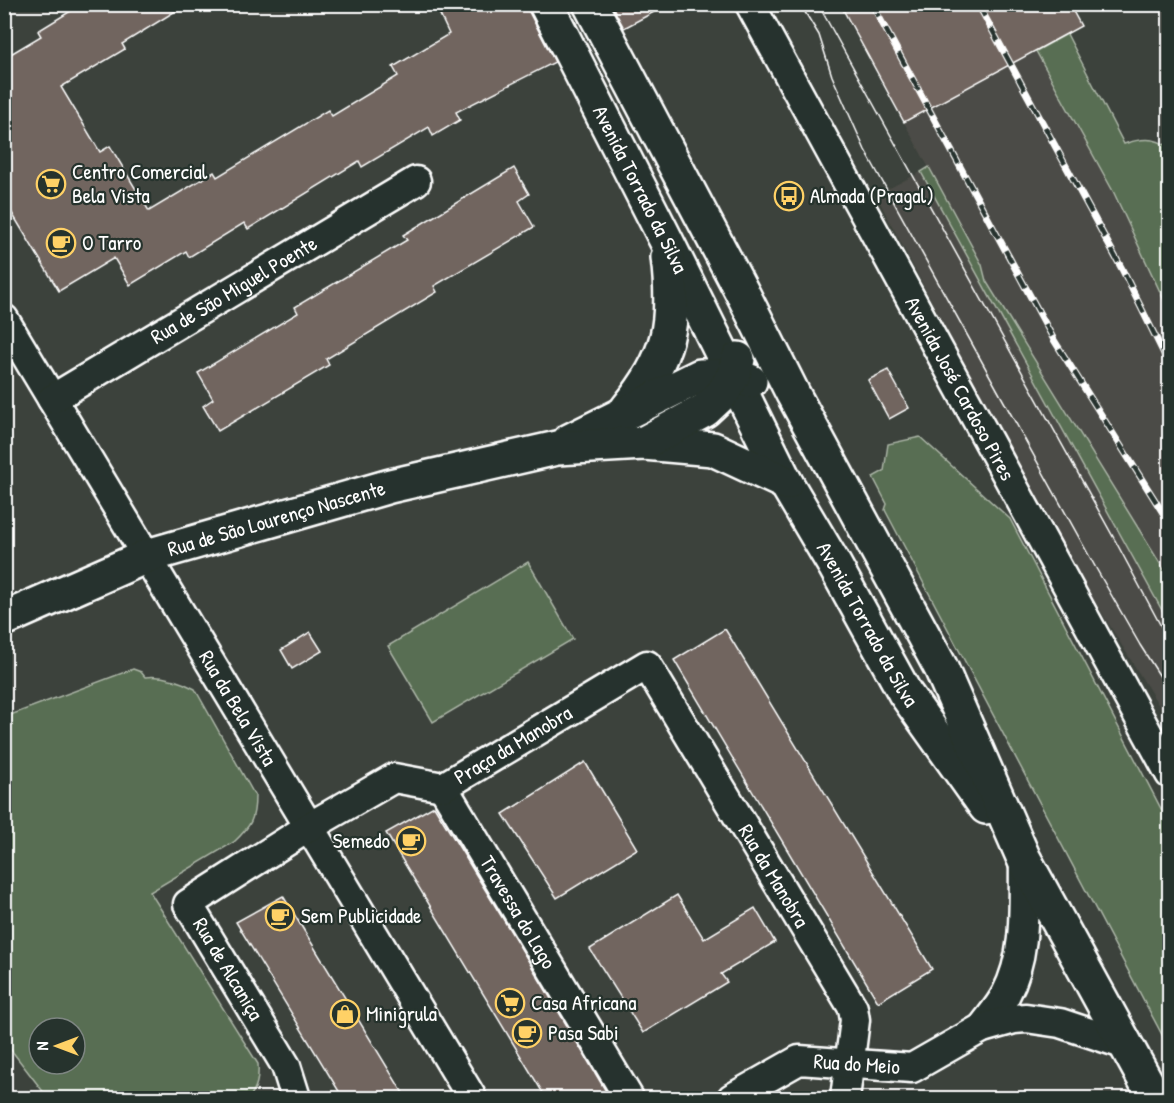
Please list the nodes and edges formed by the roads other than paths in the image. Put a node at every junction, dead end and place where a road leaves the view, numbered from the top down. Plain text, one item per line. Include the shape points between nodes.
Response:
1 (546, 4) edge
2 (590, 4) edge
3 (750, 4) edge
4 (416, 181) dead end
5 (666, 240) junction
6 (744, 296) junction
7 (4, 319) edge
8 (733, 376) junction
9 (793, 394) junction
10 (52, 399) junction
11 (622, 416) junction
12 (644, 443) junction
13 (557, 447) junction
14 (786, 483) junction
15 (147, 556) junction
16 (4, 619) edge
17 (647, 665) joint
18 (1170, 774) edge
19 (443, 787) junction
20 (309, 828) junction
21 (1024, 859) junction
22 (982, 1028) junction
23 (1126, 1045) junction
24 (849, 1063) junction
25 (296, 1098) edge
26 (472, 1098) edge
27 (629, 1098) edge
28 (732, 1098) edge
29 (844, 1098) edge
30 (1155, 1098) edge

1 - 5 main road, Avenida Torrado da Silva
2 - 6 main road, Avenida Torrado da Silva
3 - 18 street, Avenida José Cardoso Pires
4 - 10 street, Rua de São Miguel Poente
5 - 8 main road, Avenida Torrado da Silva
5 - 11 main road, Rua de São Lourenço Nascente via 671,316 663,353 647,385
6 - 8 main road, Avenida Torrado da Silva via 745,331
6 - 9 main road, Avenida Torrado da Silva
7 - 10 street, Rua da Bela Vista
8 - 9 main road
8 - 11 main road, Rua de São Lourenço Nascente via 700,376
8 - 12 main road, Rua de São Lourenço Nascente via 705,410
8 - 14 main road, Avenida Torrado da Silva
9 - 21 main road, Avenida Torrado da Silva via 941,668
10 - 15 street, Rua da Bela Vista
11 - 13 main road, Rua de São Lourenço Nascente
12 - 13 main road, Rua de São Lourenço Nascente
12 - 14 main road, Rua de São Lourenço Nascente via 713,449
13 - 15 main road, Rua de São Lourenço Nascente via 390,486
14 - 21 main road, Avenida Torrado da Silva via 905,693
15 - 16 main road, Rua de São Lourenço Nascente
15 - 20 street, Rua da Bela Vista
17 - 19 street, Praça da Manobra
17 - 24 street, Rua da Manobra via 853,1008
19 - 20 street, Praça da Manobra via 394,778
19 - 27 street, Travessa do Lago
20 - 25 street, Rua de Alcaniça via 188,904 286,1066
20 - 26 street, Rua da Bela Vista
21 - 22 street via 1023,929 1017,966 1006,994
21 - 23 main road, Avenida Torrado da Silva
22 - 23 street via 1026,1018 1060,1023
22 - 24 street, Rua do Meio via 912,1068
23 - 30 main road, Avenida Torrado da Silva
24 - 28 street, Rua do Meio via 799,1060
24 - 29 street, Rua da Manobra

